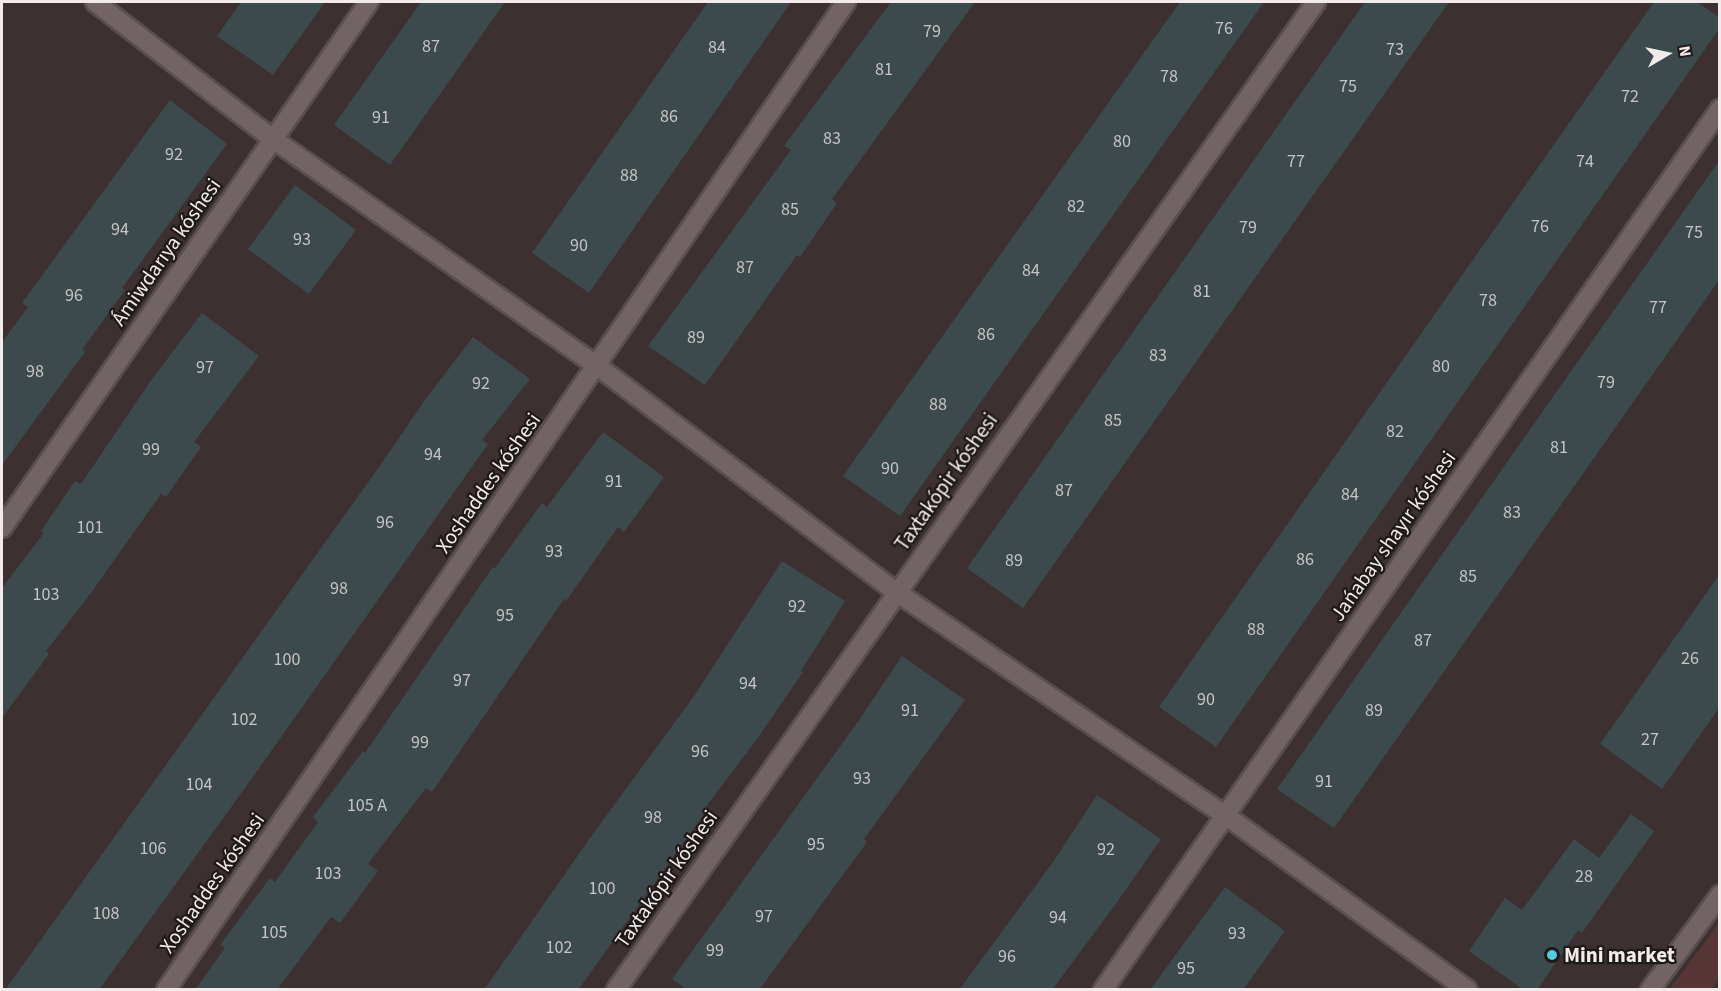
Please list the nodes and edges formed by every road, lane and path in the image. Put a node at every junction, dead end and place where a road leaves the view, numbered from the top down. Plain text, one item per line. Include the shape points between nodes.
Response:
1 (95, 2) edge
2 (369, 2) edge
3 (846, 2) edge
4 (1316, 2) edge
5 (1719, 109) edge
6 (273, 139) junction
7 (596, 365) junction
8 (2, 528) edge
9 (896, 591) junction
10 (1226, 815) junction
11 (1719, 895) edge
12 (166, 990) edge
13 (615, 990) edge
14 (1103, 990) edge
15 (1468, 990) edge
16 (1650, 990) edge

1 - 6 street
2 - 6 street, Ámiwdarıya kóshesi
3 - 7 street, Xoshaddes kóshesi
4 - 9 street, Taxtakópir kóshesi
5 - 10 street, Jańabay shayır kóshesi
6 - 7 street
6 - 8 street, Ámiwdarıya kóshesi
7 - 9 street
7 - 12 street, Xoshaddes kóshesi
9 - 10 street
9 - 13 street, Taxtakópir kóshesi
10 - 14 street, Jańabay shayır kóshesi
10 - 15 street
11 - 16 street

